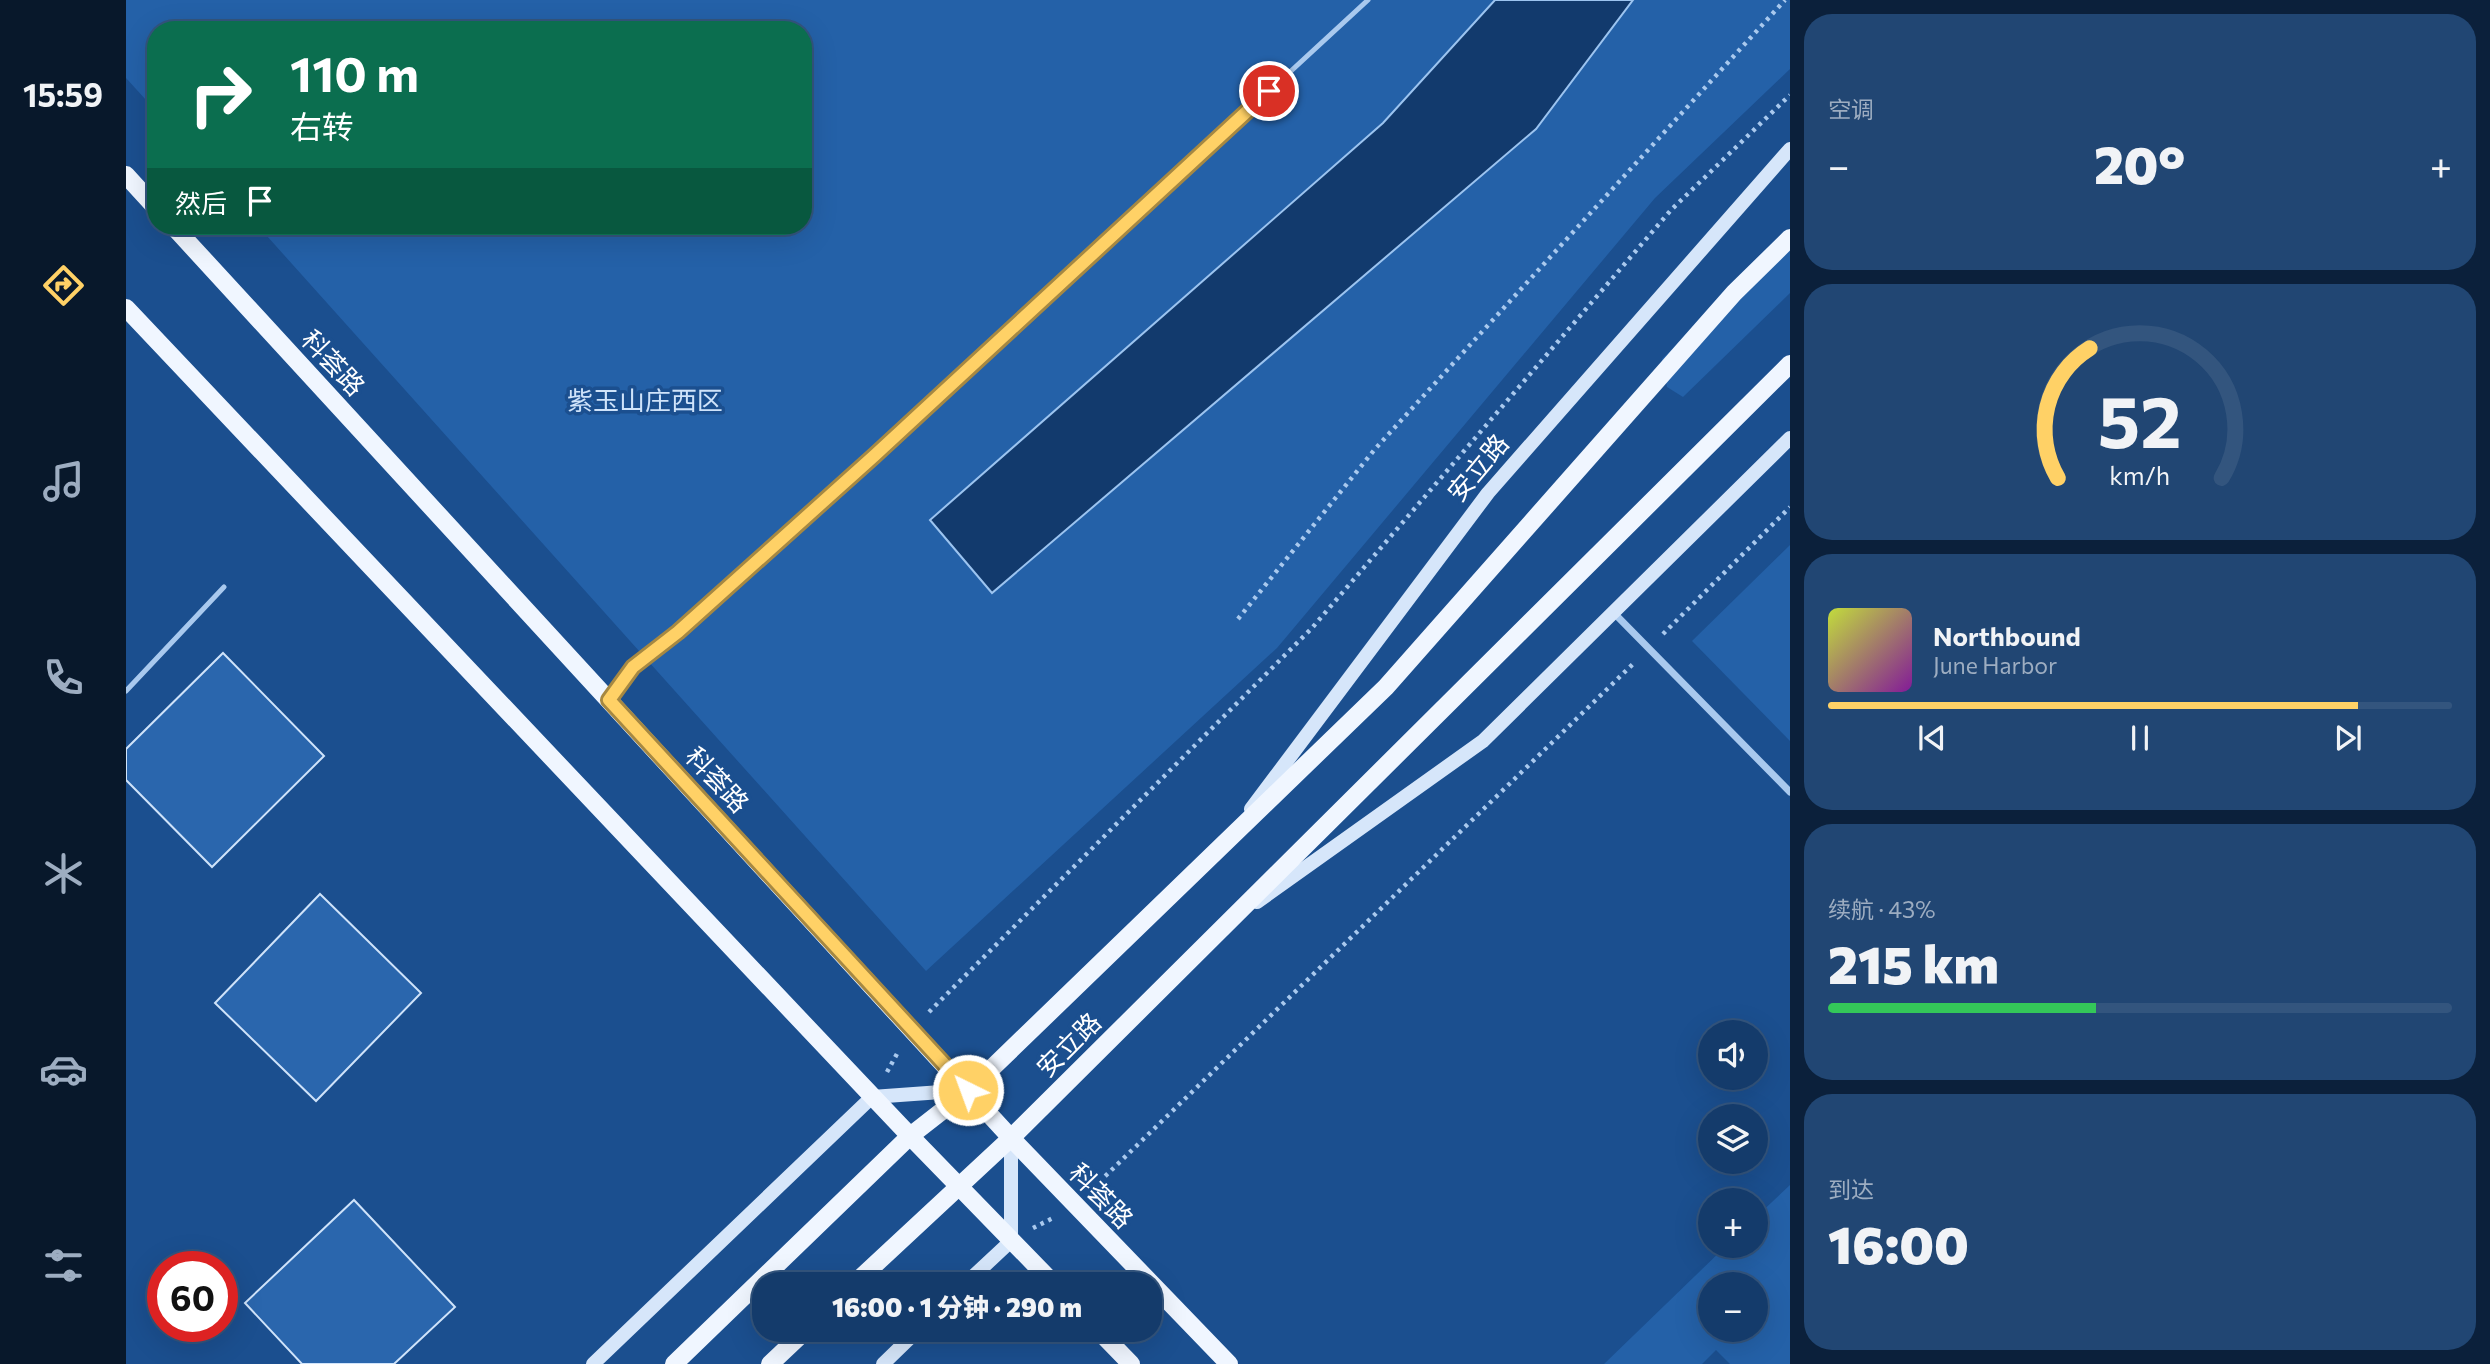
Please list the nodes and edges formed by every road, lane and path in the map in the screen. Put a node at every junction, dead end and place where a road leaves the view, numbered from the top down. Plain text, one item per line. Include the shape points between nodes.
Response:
1 (1368, 0) edge
2 (1785, 0) edge
3 (1790, 95) edge
4 (1790, 149) edge
5 (126, 175) edge
6 (147, 198) edge
7 (181, 235) edge
8 (1790, 238) edge
9 (126, 308) edge
10 (1790, 364) edge
11 (1790, 438) edge
12 (1790, 507) edge
13 (224, 587) dead end
14 (1613, 612) junction
15 (1238, 619) dead end
16 (1648, 649) junction
17 (126, 691) edge
18 (609, 700) junction
19 (1790, 792) edge
20 (1230, 838) junction
21 (1225, 925) junction
22 (912, 1029) junction
23 (968, 1090) junction
24 (872, 1097) junction
25 (910, 1136) junction
26 (1011, 1138) junction
27 (958, 1187) junction
28 (1076, 1205) junction
29 (1011, 1241) junction
30 (868, 1272) edge
31 (978, 1272) edge
32 (1042, 1272) edge
33 (793, 1342) edge
34 (906, 1342) edge
35 (1110, 1342) edge
36 (593, 1364) edge
37 (674, 1364) edge
38 (770, 1364) edge
39 (883, 1364) edge
40 (1131, 1364) edge
41 (1229, 1364) edge

1 - 18 lane via 874,456 633,667
2 - 15 path via 1375,449
3 - 22 path via 1671,210 1286,655
4 - 20 street, 安立路 via 1488,493
5 - 6 main road
7 - 18 main road, 科荟路
8 - 20 main road, 安立路 via 1734,293 1386,687
9 - 24 main road
10 - 21 main road, 安立路
11 - 14 street, 安立路
12 - 16 path
13 - 17 lane
14 - 16 street
14 - 21 street, 安立路 via 1483,741
16 - 19 street
16 - 28 path
18 - 22 main road, 科荟路
20 - 23 main road, 安立路
21 - 26 main road, 安立路
22 - 23 main road, 科荟路
22 - 24 path
23 - 24 street
23 - 25 main road, 安立路
23 - 26 main road, 科荟路
24 - 25 main road
24 - 36 street
25 - 27 main road
25 - 37 main road, 安立路
26 - 27 main road, 安立路
26 - 28 main road, 科荟路
26 - 29 street
27 - 29 main road
27 - 30 main road, 安立路
28 - 29 path
28 - 41 main road, 科荟路
29 - 31 street
29 - 32 main road
33 - 38 main road
34 - 39 street
35 - 40 main road

